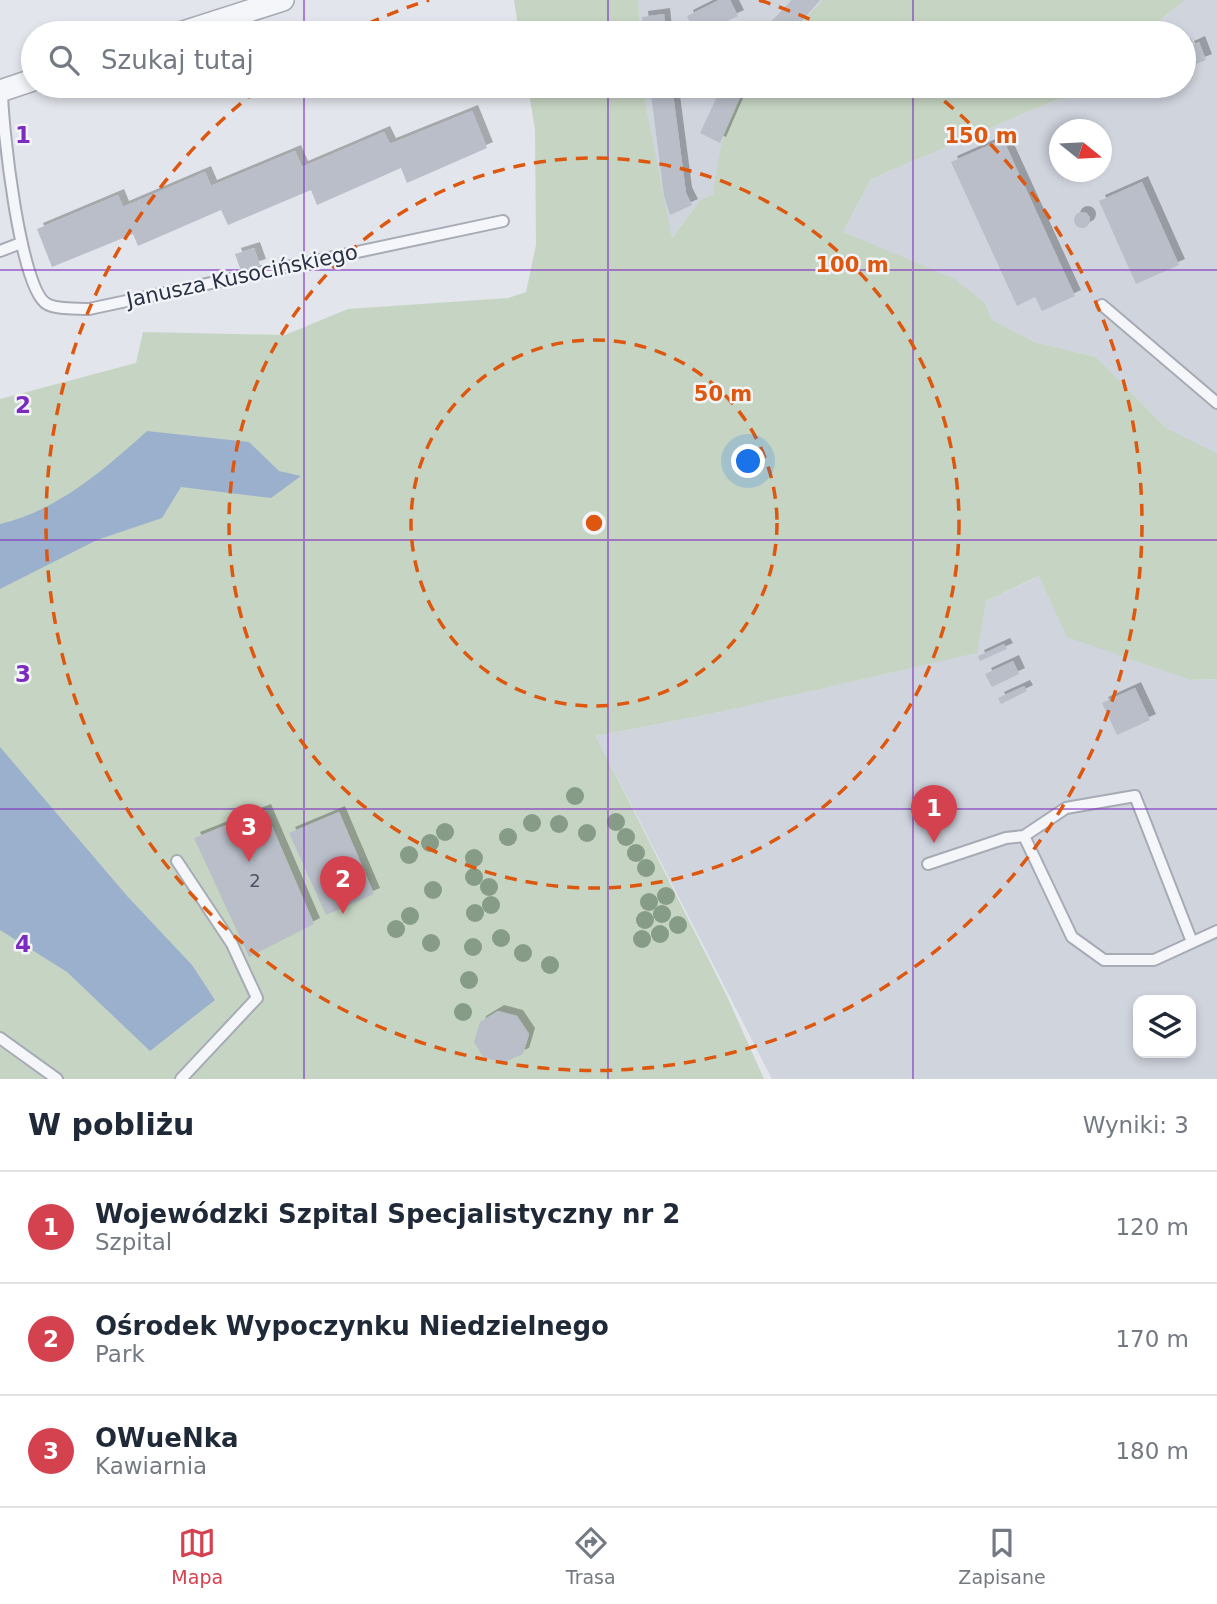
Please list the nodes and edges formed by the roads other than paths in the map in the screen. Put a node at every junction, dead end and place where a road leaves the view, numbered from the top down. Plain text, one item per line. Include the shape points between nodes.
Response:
1 (283, 0) edge
2 (217, 21) edge
3 (21, 84) edge
4 (1, 91) edge
5 (503, 221) dead end
6 (21, 243) junction
7 (0, 251) edge
8 (1102, 305) dead end
9 (1217, 402) edge
10 (1024, 836) junction
11 (177, 862) dead end
12 (928, 864) dead end
13 (1217, 932) edge
14 (1192, 942) junction
15 (0, 1038) edge
16 (57, 1079) edge
17 (181, 1079) edge

1 - 2 street
3 - 4 street, Janusza Kusocińskiego
4 - 6 lane, Janusza Kusocińskiego
5 - 6 lane, Janusza Kusocińskiego via 89,309 48,306 36,295
6 - 7 lane
8 - 9 lane
10 - 12 lane
10 - 14 lane via 1072,937 1104,960 1154,960
10 - 14 lane via 1066,808 1135,796
11 - 17 lane via 232,944 257,998
13 - 14 lane
15 - 16 lane

